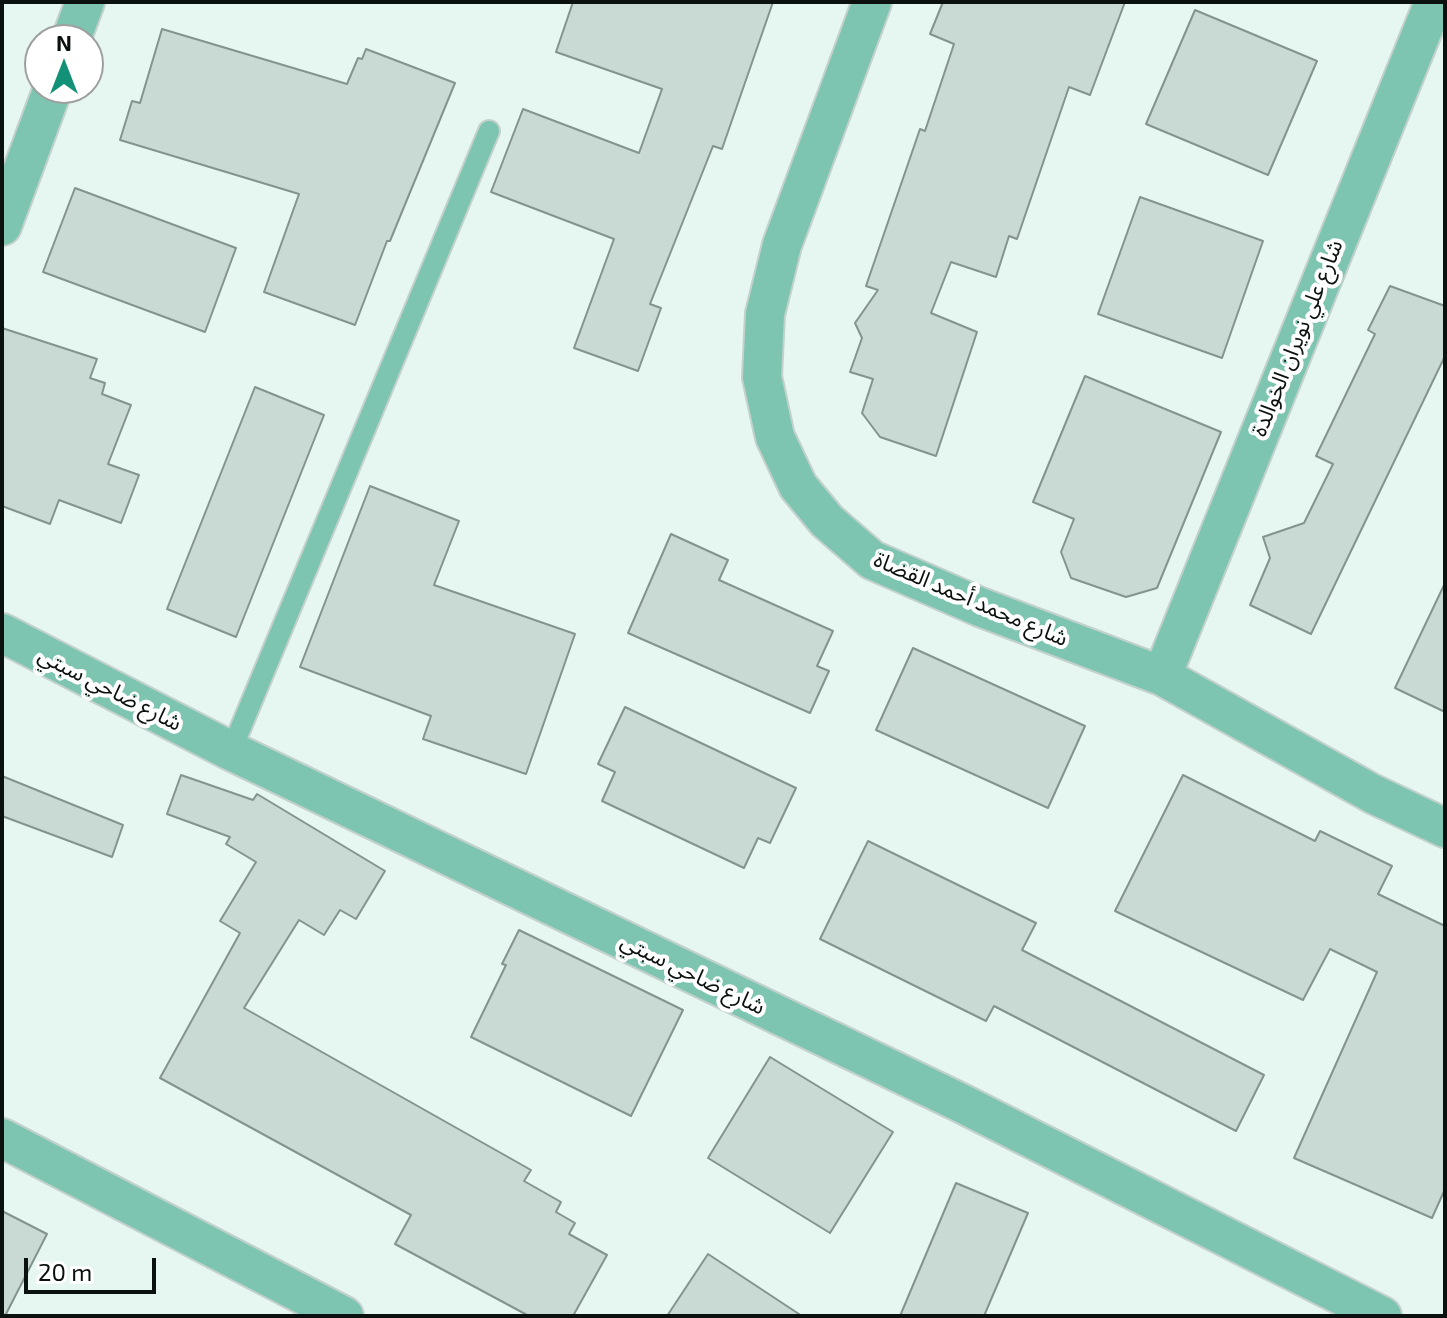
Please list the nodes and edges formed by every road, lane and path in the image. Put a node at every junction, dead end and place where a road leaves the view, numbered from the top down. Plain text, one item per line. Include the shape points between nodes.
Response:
1 (85, 2) edge
2 (872, 2) edge
3 (1434, 2) edge
4 (77, 24) edge
5 (47, 104) edge
6 (489, 131) dead end
7 (2, 226) edge
8 (2, 633) edge
9 (1162, 676) junction
10 (231, 751) junction
11 (1445, 828) edge
12 (2, 1138) edge
13 (344, 1316) edge
14 (1382, 1316) edge

1 - 4 street
2 - 9 street, شارع محمد أحمد القضاة via 782,245 765,314 762,377 775,437 798,486 827,521 872,560
3 - 9 street, شارع علي نويران الخوالدة
5 - 7 street
6 - 10 lane
8 - 10 street, شارع ضاحي سبتي
9 - 11 street, شارع محمد أحمد القضاة via 1373,794
10 - 14 street, شارع ضاحي سبتي via 961,1103
12 - 13 street

